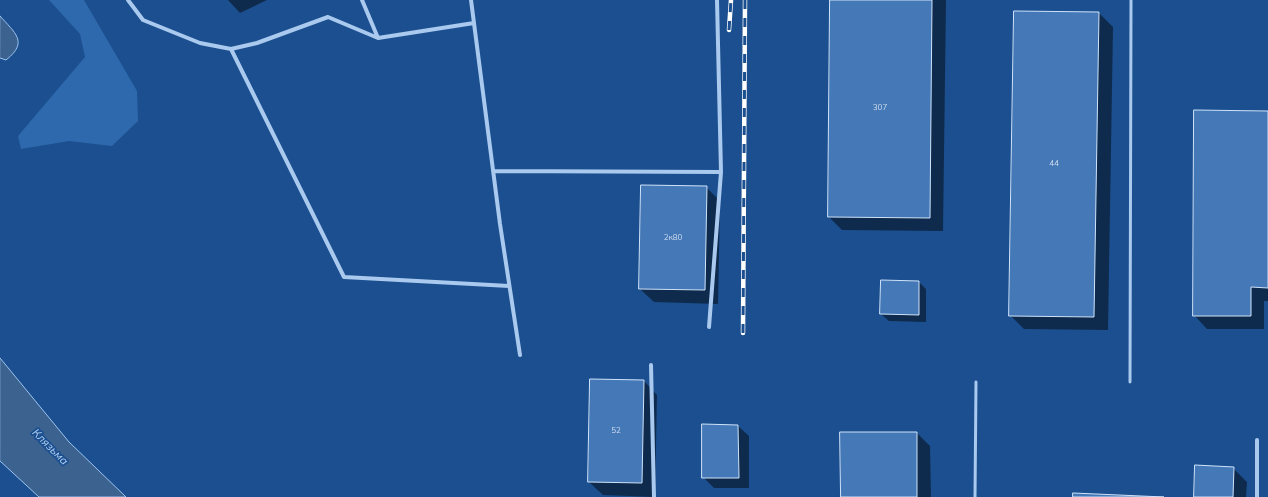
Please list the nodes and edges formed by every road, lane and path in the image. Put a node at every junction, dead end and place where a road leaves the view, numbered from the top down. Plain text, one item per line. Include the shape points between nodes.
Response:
1 (128, 0) edge
2 (362, 0) edge
3 (472, 0) edge
4 (716, 0) edge
5 (1131, 0) edge
6 (474, 23) junction
7 (378, 38) junction
8 (231, 50) junction
9 (493, 171) junction
10 (721, 172) junction
11 (509, 286) junction
12 (709, 327) dead end
13 (520, 355) dead end
14 (652, 365) dead end
15 (976, 382) dead end
16 (1130, 382) dead end
17 (1257, 440) dead end
18 (654, 497) edge
19 (975, 497) edge
20 (1257, 497) edge

1 - 8 street via 143,20 200,43
2 - 7 street
3 - 6 street
4 - 10 street
5 - 16 lane
6 - 7 street
6 - 9 street
7 - 8 street via 328,17
8 - 11 street via 344,277
9 - 10 street
9 - 11 street
10 - 12 street
11 - 13 street
14 - 18 street
15 - 19 lane
17 - 20 street

